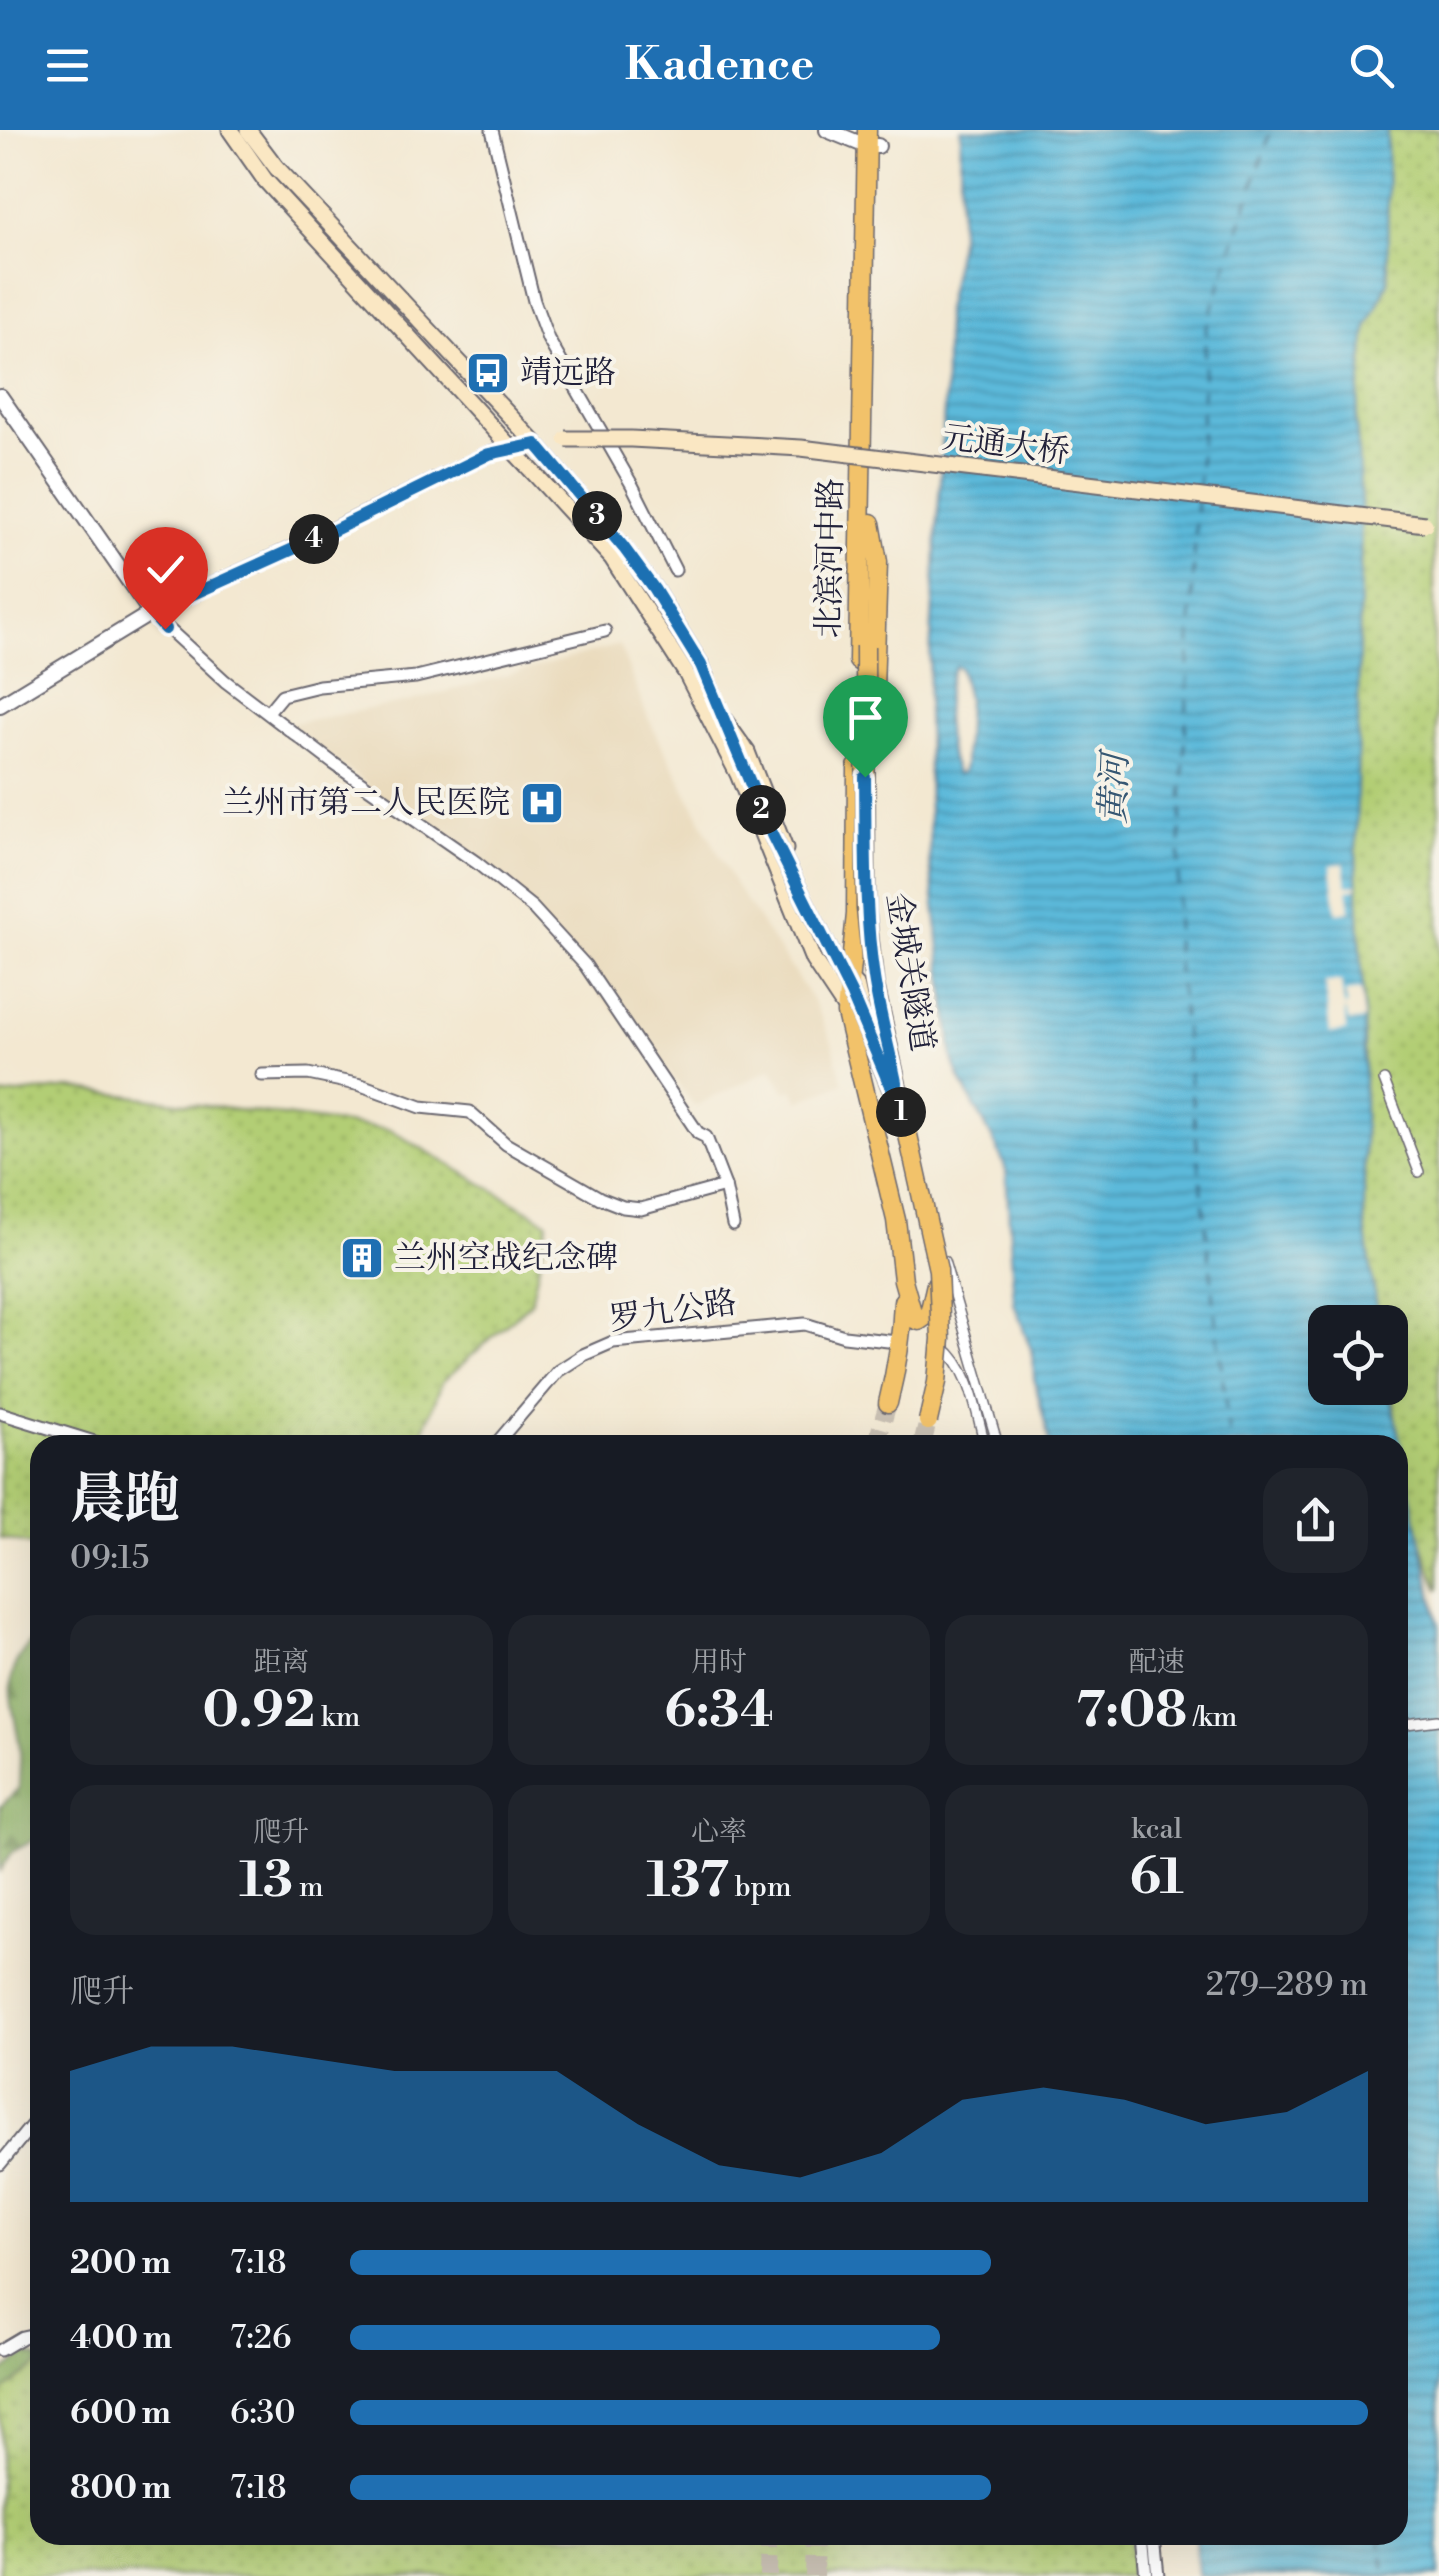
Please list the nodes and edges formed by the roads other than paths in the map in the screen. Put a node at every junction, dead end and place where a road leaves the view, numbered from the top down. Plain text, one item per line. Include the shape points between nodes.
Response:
1 (230, 130) edge
2 (248, 130) edge
3 (492, 130) edge
4 (826, 130) edge
5 (872, 138) edge
6 (0, 396) edge
7 (536, 444) junction
8 (510, 447) junction
9 (872, 523) junction
10 (1432, 524) edge
11 (676, 570) dead end
12 (151, 613) junction
13 (605, 632) dead end
14 (0, 704) edge
15 (268, 712) junction
16 (720, 714) junction
17 (848, 981) junction
18 (846, 1013) junction
19 (880, 1019) junction
20 (262, 1075) dead end
21 (1384, 1080) dead end
22 (902, 1114) junction
23 (1419, 1172) dead end
24 (725, 1186) junction
25 (734, 1225) dead end
26 (940, 1246) junction
27 (903, 1280) junction
28 (964, 1335) junction
29 (897, 1342) junction
30 (888, 1403) tunnel mouth
31 (0, 1414) edge
32 (928, 1421) tunnel mouth
33 (70, 1435) edge
34 (502, 1435) edge
35 (982, 1435) edge
36 (995, 1435) edge
37 (1439, 1720) edge
38 (1408, 1724) edge
39 (30, 2128) edge
40 (0, 2164) edge
41 (30, 2335) edge
42 (0, 2350) edge
43 (1143, 2545) edge
44 (1155, 2545) edge
45 (1146, 2576) edge
46 (1158, 2576) edge

1 - 8 main road via 265,180
2 - 7 main road
3 - 11 street via 548,339
4 - 5 street
5 - 9 main road, 北滨河中路
5 - 17 main road, 北滨河中路 via 856,914
6 - 12 street
7 - 8 main road, 元通大桥
7 - 10 main road, 元通大桥, bridge via 631,438 801,448
7 - 16 main road via 654,589 701,665
8 - 12 street
8 - 18 main road via 612,558 686,674 738,774 813,960
9 - 19 main road via 878,562 868,911
9 - 22 main road, 金城关隧道, bridge via 865,646 866,909
12 - 14 street
12 - 15 street
13 - 15 street via 416,677 319,686 282,695
15 - 24 street via 532,907 585,965 706,1137
16 - 17 main road via 747,752 803,896
16 - 22 main road, bridge
17 - 18 main road, 北滨河中路
17 - 19 main road
18 - 19 main road
18 - 27 main road, 北滨河中路 via 896,1220
19 - 26 main road
20 - 24 street via 308,1074 361,1084 421,1107 470,1112 506,1144 624,1207
21 - 23 street
22 - 32 main road, 金城关隧道, bridge via 938,1270 941,1339
24 - 25 street
26 - 27 main road via 925,1318 914,1319
26 - 28 street
27 - 29 main road
28 - 35 street via 933,1338 956,1357
28 - 36 street
29 - 30 main road
29 - 34 street, 罗九公路 via 805,1324 613,1342 558,1371
31 - 33 street
37 - 38 street
39 - 40 street
41 - 42 street
43 - 45 street
44 - 46 street

